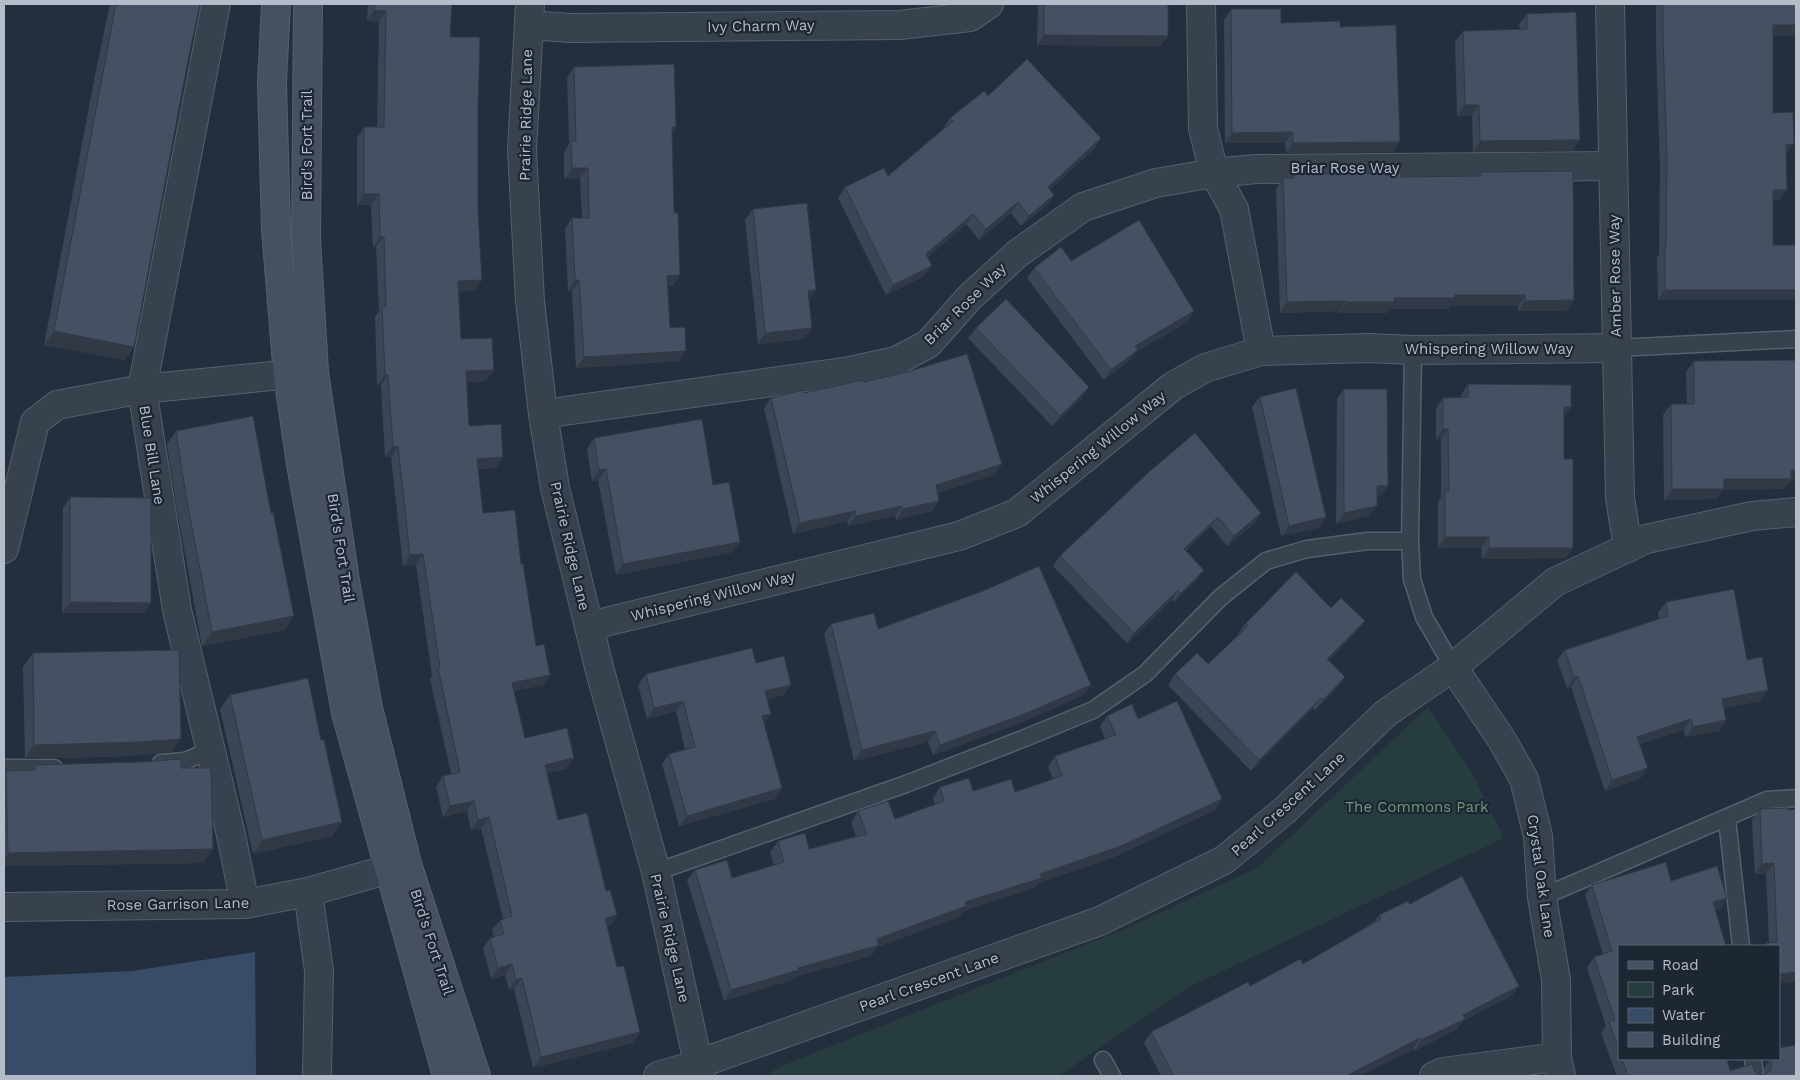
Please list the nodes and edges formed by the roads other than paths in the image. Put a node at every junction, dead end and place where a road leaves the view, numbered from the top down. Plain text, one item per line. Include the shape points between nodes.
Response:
1 (216, 4) edge
2 (276, 4) edge
3 (308, 4) edge
4 (989, 4) edge
5 (1201, 4) edge
6 (1610, 4) edge
7 (529, 15) edge
8 (1612, 166) junction
9 (1214, 173) junction
10 (1796, 339) edge
11 (1617, 348) junction
12 (1413, 350) junction
13 (1261, 351) junction
14 (301, 373) junction
15 (142, 389) junction
16 (543, 414) junction
17 (1796, 512) edge
18 (1410, 541) junction
19 (1628, 548) junction
20 (4, 549) edge
21 (589, 626) junction
22 (1453, 667) junction
23 (211, 750) junction
24 (149, 764) edge
25 (4, 768) edge
26 (68, 768) edge
27 (1796, 798) edge
28 (1727, 818) junction
29 (398, 867) junction
30 (656, 872) junction
31 (308, 892) junction
32 (1542, 897) junction
33 (245, 904) junction
34 (4, 907) edge
35 (1741, 945) edge
36 (1103, 1060) dead end
37 (1753, 1060) edge
38 (1559, 1067) edge
39 (699, 1070) edge
40 (317, 1076) edge
41 (447, 1076) edge
42 (476, 1076) edge
43 (658, 1076) edge
44 (1112, 1076) edge
45 (1434, 1076) edge
46 (1755, 1076) edge

1 - 15 street, Blue Bill Lane
2 - 14 street, Bird's Fort Trail via 272,82 276,230
3 - 14 street, Bird's Fort Trail
4 - 7 street, Ivy Charm Way via 970,16 900,25 570,28
5 - 9 street via 1203,128
6 - 8 street, Amber Rose Way
7 - 16 street, Prairie Ridge Lane via 522,150 530,301
8 - 9 street, Briar Rose Way via 1256,169
8 - 11 street, Amber Rose Way
9 - 13 street via 1234,209
9 - 16 street, Briar Rose Way via 1156,183 1084,207 1017,254 970,297 928,344 896,361 850,371
10 - 11 lane
11 - 12 street, Whispering Willow Way
11 - 19 street, Amber Rose Way via 1620,498
12 - 13 street, Whispering Willow Way
12 - 18 lane
13 - 21 street, Whispering Willow Way via 1205,368 1173,386 1017,513 959,536
14 - 15 street
14 - 29 street, Bird's Fort Trail via 345,581
15 - 20 street via 57,405 35,422
15 - 23 street, Blue Bill Lane via 177,610
16 - 21 street, Prairie Ridge Lane via 555,488
17 - 19 street, Pearl Crescent Lane via 1752,516 1646,539
18 - 22 lane via 1412,579 1424,617
18 - 30 lane via 1368,541 1307,549 1266,561 1221,597 1145,674 1093,710 906,784
19 - 22 street, Pearl Crescent Lane via 1555,582
21 - 30 street, Prairie Ridge Lane
22 - 32 street, Crystal Oak Lane via 1524,779 1538,836
22 - 39 street, Pearl Crescent Lane via 1386,713 1284,811 1224,860 1100,921
23 - 24 lane via 185,761
23 - 33 street, Blue Bill Lane
25 - 26 lane
27 - 28 lane via 1767,800
28 - 32 lane
28 - 35 lane
29 - 31 street, Rose Garrison Lane
29 - 41 street, Bird's Fort Trail
29 - 42 street, Bird's Fort Trail
30 - 39 street, Prairie Ridge Lane
31 - 33 street, Rose Garrison Lane
31 - 40 street via 319,971
32 - 38 street, Crystal Oak Lane via 1556,980
33 - 34 street, Rose Garrison Lane
36 - 44 lane
37 - 46 lane
38 - 45 street via 1443,1072
39 - 43 street, Pearl Crescent Lane

